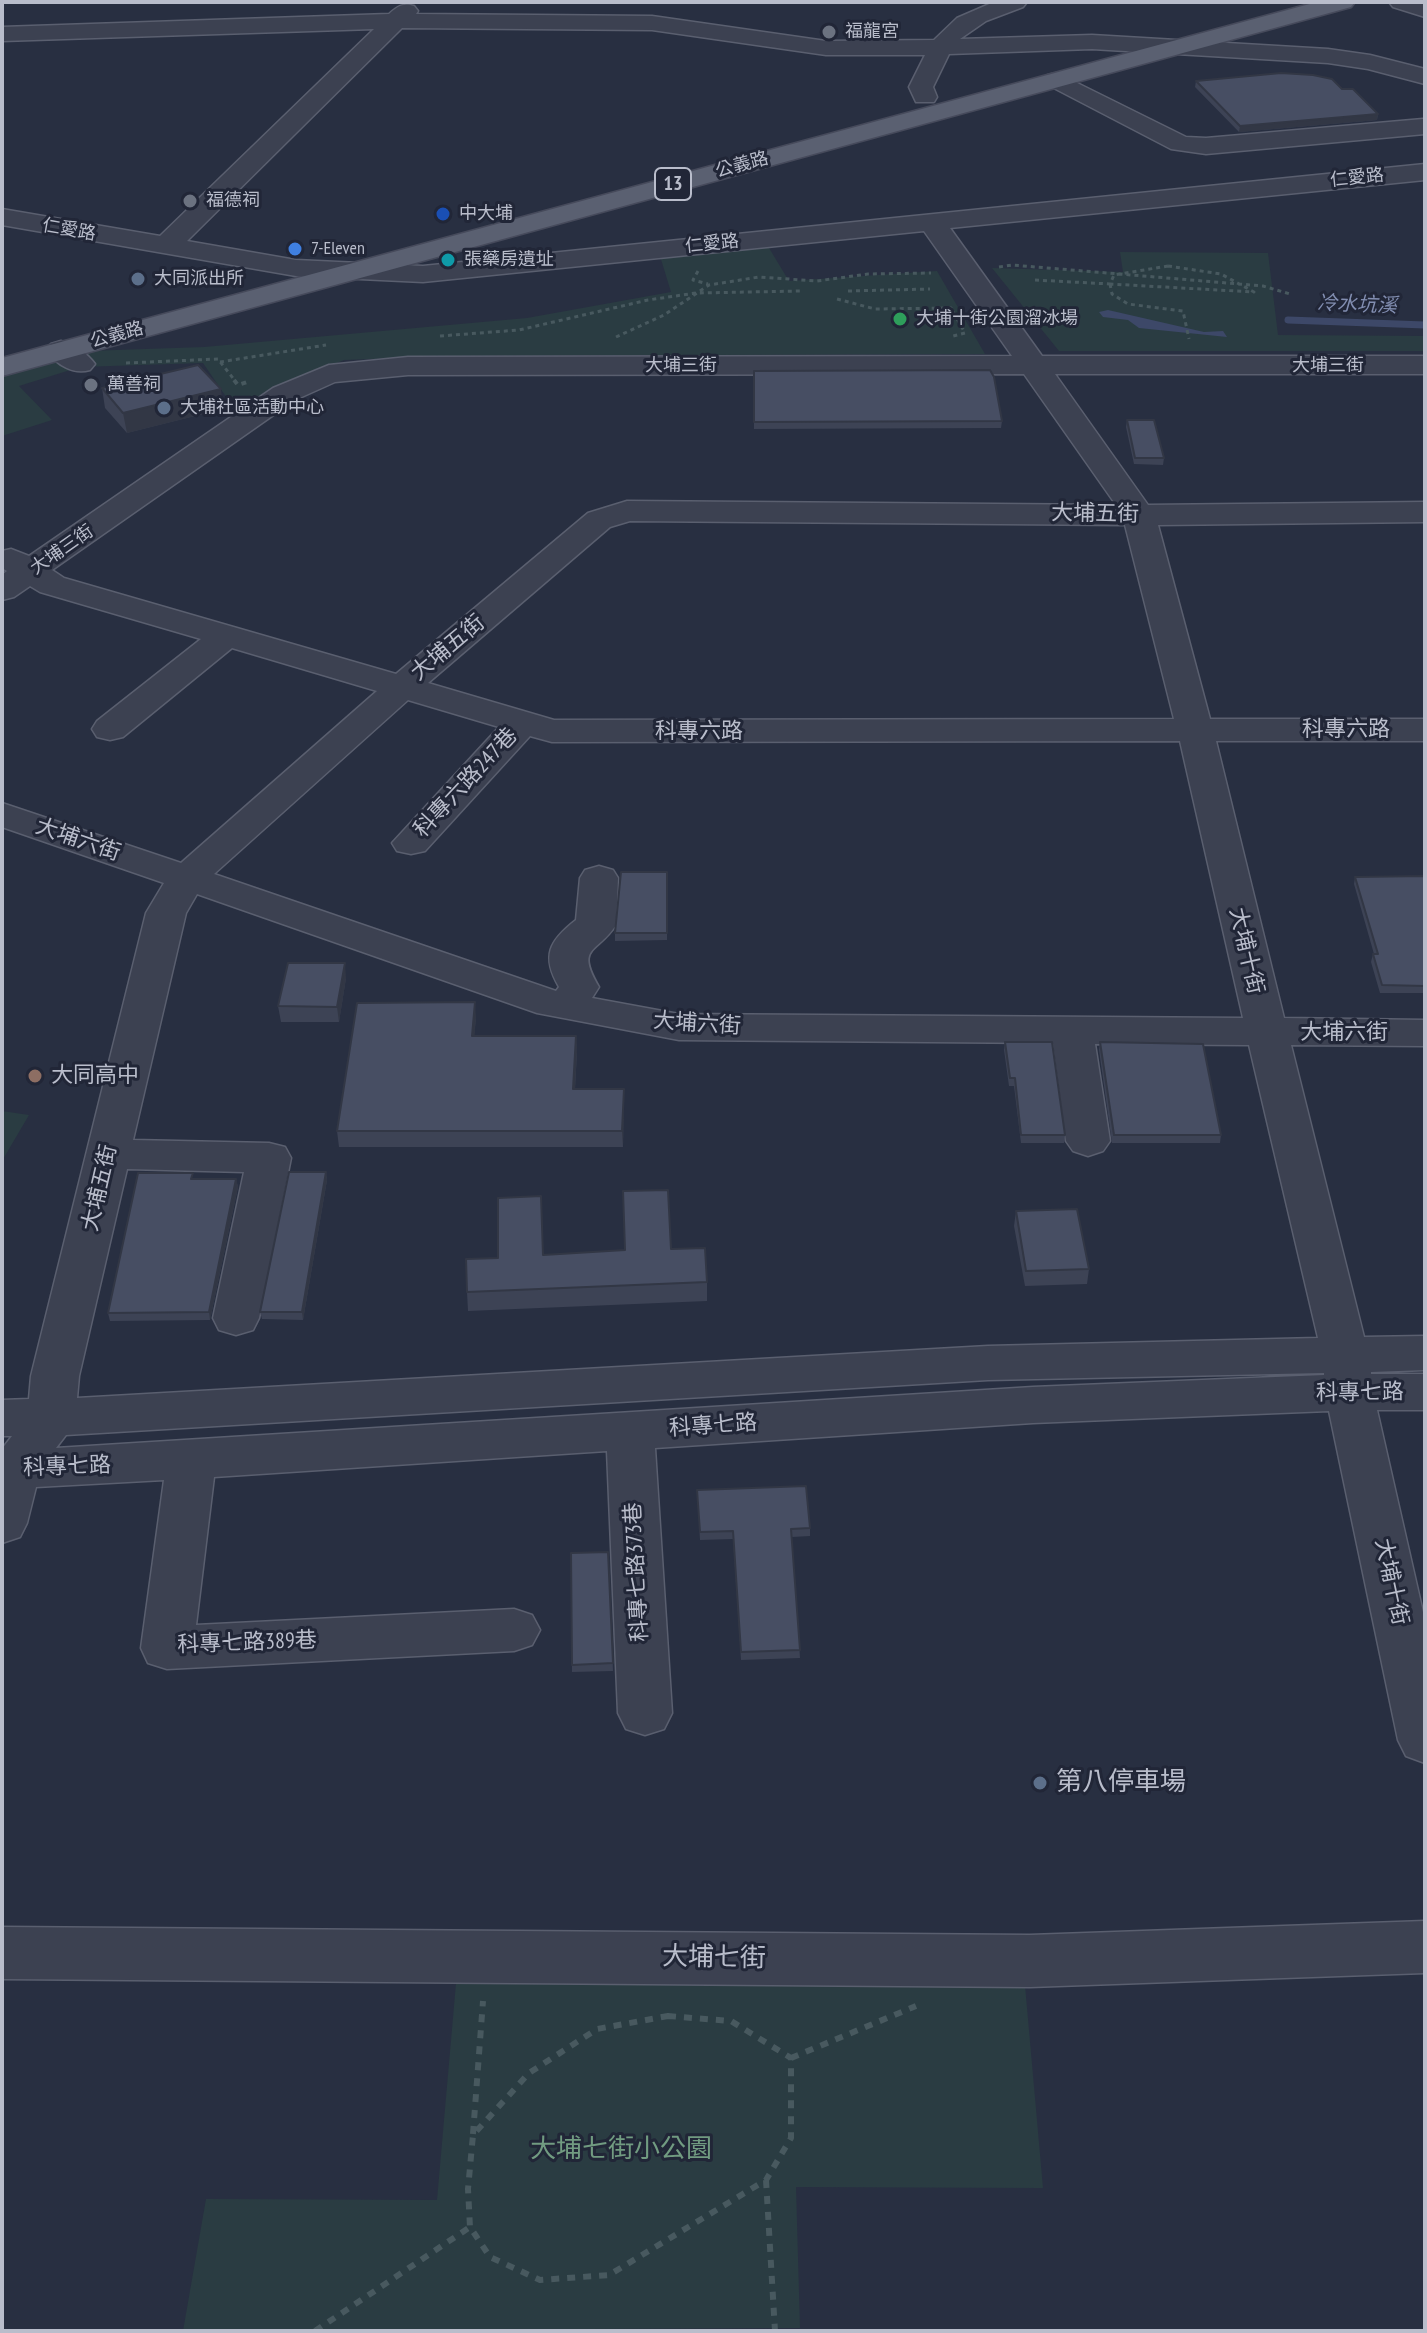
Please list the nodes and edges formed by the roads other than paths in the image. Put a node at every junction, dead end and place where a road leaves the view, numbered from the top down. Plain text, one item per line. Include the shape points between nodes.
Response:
1 (415, 2) edge
2 (1015, 2) edge
3 (1285, 2) edge
4 (1343, 2) edge
5 (1401, 2) edge
6 (1425, 10) edge
7 (394, 21) junction
8 (2, 34) edge
9 (1128, 45) junction
10 (940, 47) junction
11 (1180, 47) junction
12 (1425, 77) edge
13 (1057, 80) junction
14 (925, 97) junction
15 (1424, 124) edge
16 (1425, 165) edge
17 (1425, 172) edge
18 (2, 217) edge
19 (931, 221) junction
20 (165, 247) junction
21 (296, 268) junction
22 (346, 272) junction
23 (2, 346) edge
24 (1425, 365) edge
25 (2, 367) edge
26 (1037, 368) junction
27 (1425, 512) edge
28 (1139, 515) junction
29 (12, 572) edge
30 (226, 636) junction
31 (401, 688) junction
32 (522, 723) junction
33 (110, 729) dead end
34 (1195, 729) junction
35 (1425, 730) edge
36 (2, 814) edge
37 (411, 843) dead end
38 (187, 878) junction
39 (599, 878) dead end
40 (567, 1006) junction
41 (1072, 1032) junction
42 (1265, 1033) junction
43 (1425, 1033) edge
44 (1088, 1141) dead end
45 (108, 1154) junction
46 (236, 1318) dead end
47 (1425, 1353) edge
48 (1348, 1372) junction
49 (1425, 1392) edge
50 (2, 1418) edge
51 (51, 1418) junction
52 (630, 1431) junction
53 (191, 1460) junction
54 (9, 1469) edge
55 (2, 1523) edge
56 (514, 1630) dead end
57 (645, 1713) dead end
58 (1425, 1740) edge
59 (1425, 1947) edge
60 (2, 1953) edge

1 - 7 street
2 - 10 street via 958,25
3 - 9 main road, 公義路 / 13
4 - 11 main road, 公義路 / 13
5 - 6 street
7 - 8 street
7 - 10 street via 652,23 821,48
7 - 20 street
9 - 10 street via 1057,40
9 - 11 street
9 - 14 main road, 公義路 / 13
10 - 14 street via 921,87
11 - 12 street via 1328,56
11 - 13 main road, 公義路 / 13
13 - 15 street via 1180,144 1206,146
13 - 22 main road, 公義路 / 13
14 - 21 main road, 公義路 / 13
15 - 16 street
17 - 19 street, 仁愛路
18 - 20 street, 仁愛路
19 - 22 street, 仁愛路 via 423,274
19 - 26 street, 大埔十街
20 - 21 street, 仁愛路
21 - 22 street, 仁愛路
21 - 23 main road, 公義路 / 13
22 - 25 main road, 公義路 / 13 via 70,357
24 - 26 street, 大埔三街
26 - 28 street, 大埔十街
26 - 29 street, 大埔三街 via 408,366 329,374 271,403
27 - 28 street, 大埔五街
28 - 31 street, 大埔五街 via 627,511 599,520
28 - 34 street, 大埔十街
29 - 30 street, 科專六路
30 - 31 street, 科專六路
30 - 33 street
31 - 32 street, 科專六路
31 - 38 street, 大埔五街
32 - 34 street, 科專六路 via 552,731
32 - 37 street, 科專六路247巷
34 - 35 street, 科專六路
34 - 42 street, 大埔十街
36 - 38 street, 大埔六街
38 - 40 street, 大埔六街
38 - 45 street, 大埔五街 via 166,913
39 - 40 street via 596,925 572,943 568,968 579,987
40 - 41 street, 大埔六街 via 679,1027
41 - 42 street, 大埔六街
41 - 44 street
42 - 43 street, 大埔六街
42 - 48 street, 大埔十街
45 - 46 street via 269,1158
45 - 51 street, 大埔五街 via 55,1376
47 - 48 street, 科專七路
48 - 49 street, 科專七路
48 - 51 street, 科專七路 via 988,1363
48 - 52 street, 科專七路 via 1033,1405
48 - 58 street, 大埔十街
50 - 51 street, 科專七路
51 - 54 street, 大埔五街
52 - 53 street, 科專七路
52 - 57 street, 科專七路373巷
53 - 54 street, 科專七路
53 - 56 street, 科專七路389巷 via 167,1648
54 - 55 street, 大埔五街
59 - 60 street, 大埔七街 via 1030,1961

